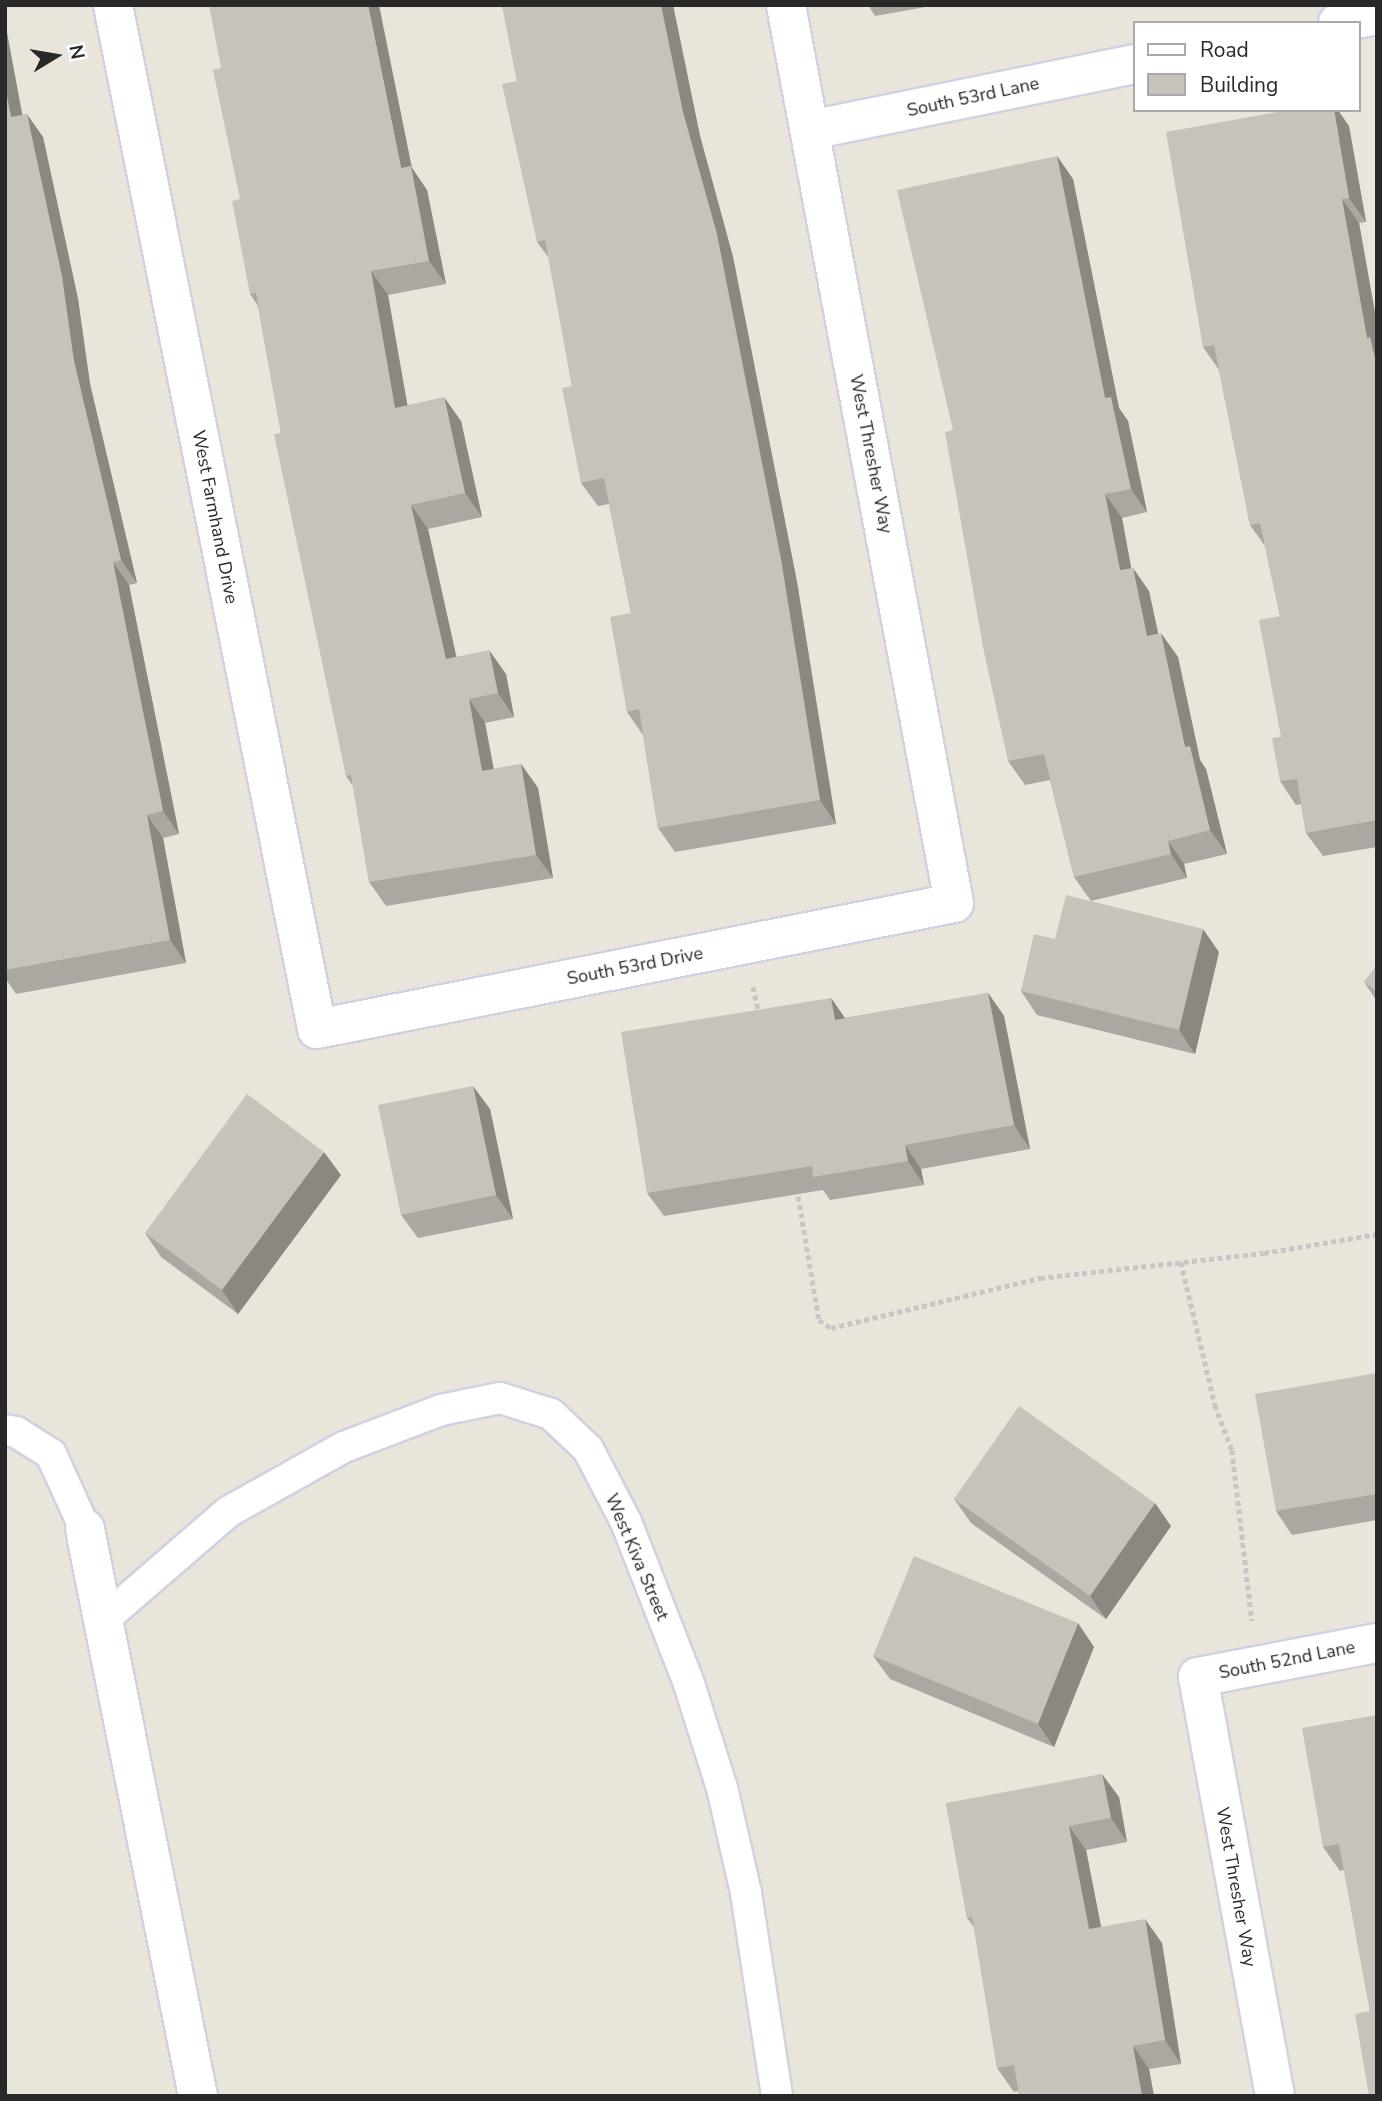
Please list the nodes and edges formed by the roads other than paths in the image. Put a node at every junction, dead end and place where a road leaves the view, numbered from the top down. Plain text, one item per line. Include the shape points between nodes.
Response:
1 (113, 5) edge
2 (786, 5) edge
3 (1377, 15) edge
4 (1348, 21) edge
5 (1134, 64) edge
6 (810, 130) junction
7 (954, 903) joint
8 (317, 1029) joint
9 (5, 1430) edge
10 (85, 1529) joint
11 (103, 1620) junction
12 (1377, 1643) edge
13 (1198, 1677) joint
14 (198, 2096) edge
15 (777, 2096) edge
16 (1275, 2096) edge

1 - 8 street, West Farmhand Drive
2 - 6 street, West Thresher Way
3 - 4 street
5 - 6 street, South 53rd Lane
6 - 7 street, West Thresher Way
7 - 8 street, South 53rd Drive
9 - 10 lane via 51,1454
10 - 11 street
11 - 14 street
11 - 15 lane, West Kiva Street via 228,1512 344,1447 441,1410 500,1398 551,1414 587,1449 626,1522 689,1684 722,1788 746,1893
12 - 13 street, South 52nd Lane
13 - 16 street, West Thresher Way

